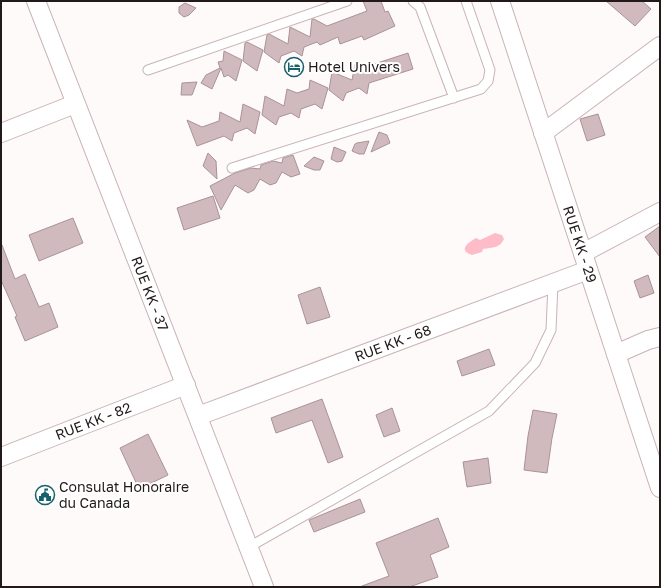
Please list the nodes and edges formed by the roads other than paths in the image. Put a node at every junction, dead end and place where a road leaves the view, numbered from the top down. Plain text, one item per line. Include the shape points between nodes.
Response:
1 (36, 1) edge
2 (347, 1) edge
3 (413, 1) edge
4 (466, 1) edge
5 (500, 1) edge
6 (660, 46) edge
7 (148, 70) dead end
8 (454, 98) junction
9 (75, 104) junction
10 (543, 132) junction
11 (1, 133) edge
12 (232, 168) dead end
13 (660, 212) edge
14 (583, 253) junction
15 (588, 270) junction
16 (553, 284) junction
17 (660, 337) edge
18 (616, 354) junction
19 (186, 385) junction
20 (198, 416) junction
21 (1, 457) edge
22 (660, 488) edge
23 (249, 547) junction
24 (264, 587) edge

1 - 9 street, RUE KK - 37
2 - 7 lane
3 - 8 lane via 420,7
4 - 8 lane via 490,70 488,81 482,89
5 - 10 street, RUE KK - 29
6 - 10 street
8 - 12 lane
9 - 11 street
9 - 19 street, RUE KK - 37
10 - 14 street, RUE KK - 29
13 - 14 street
14 - 15 street, RUE KK - 29
15 - 16 street, RUE KK - 68
15 - 18 street, RUE KK - 29
16 - 20 street, RUE KK - 68
16 - 23 lane via 551,330 534,363 488,411
17 - 18 street
18 - 22 street, RUE KK - 29
19 - 20 street, RUE KK - 37
19 - 21 street, RUE KK - 82
20 - 23 street, RUE KK - 37
23 - 24 street, RUE KK - 37

